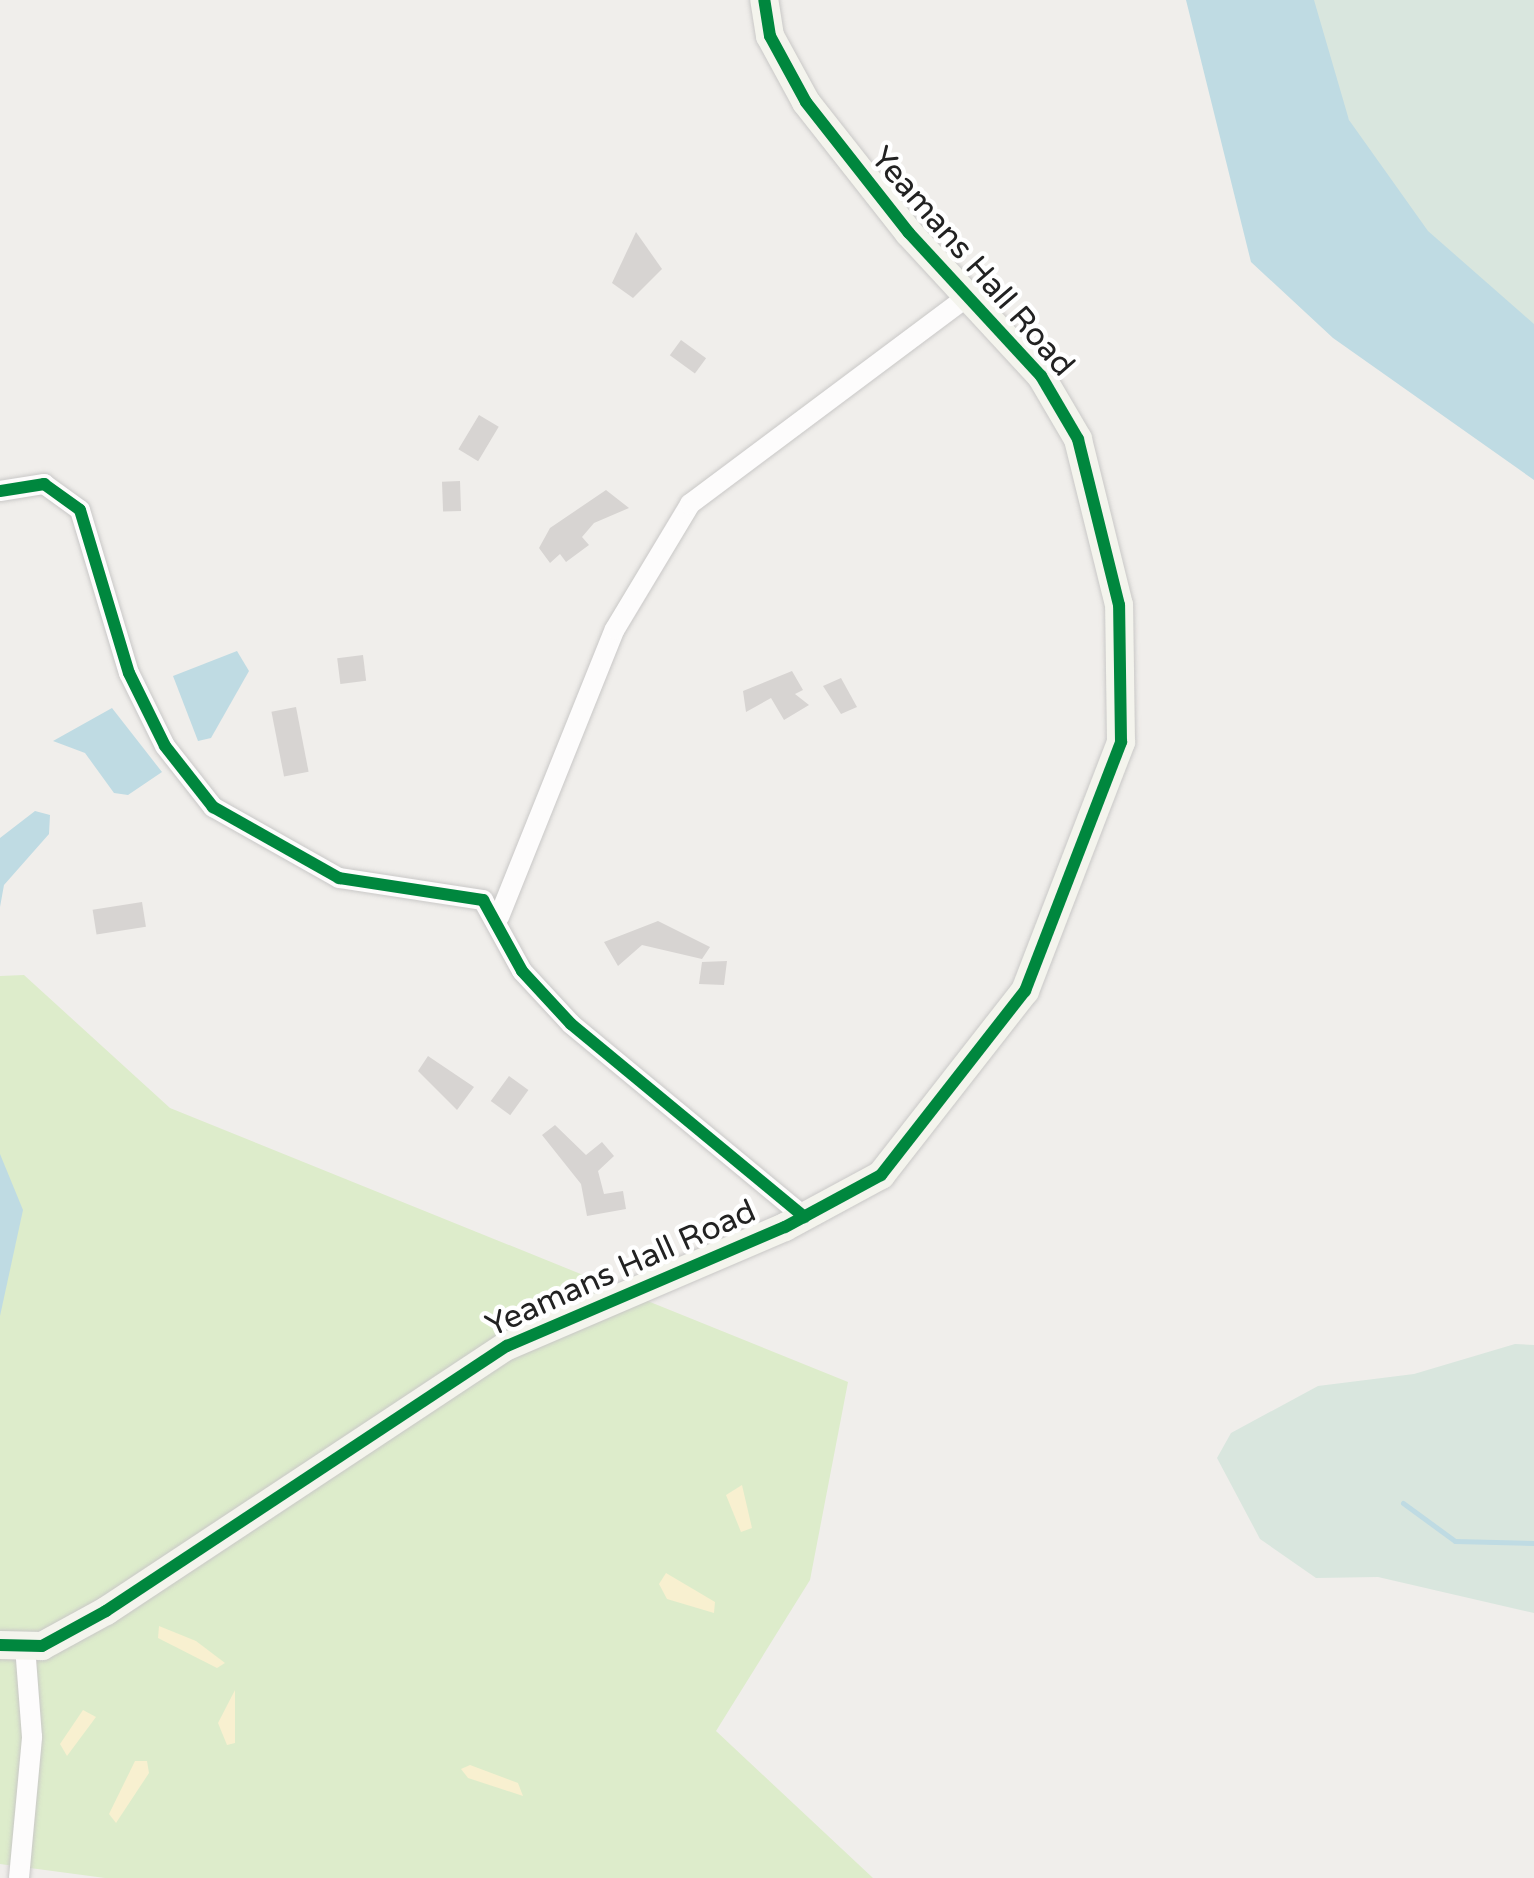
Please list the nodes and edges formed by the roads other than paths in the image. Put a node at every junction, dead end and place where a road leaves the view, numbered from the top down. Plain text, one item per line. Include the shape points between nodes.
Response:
1 (764, 0) edge
2 (968, 296) junction
3 (0, 491) edge
4 (499, 917) junction
5 (804, 1217) junction
6 (12, 1646) edge
7 (19, 1878) edge

1 - 2 street, Yeamans Hall Road via 770,36 806,102
2 - 4 street via 690,504 615,628
2 - 5 street, Yeamans Hall Road via 1041,376 1078,439 1119,606 1121,742 1025,991 881,1175
3 - 4 street via 44,484 80,510 129,673 165,746 213,807 339,878 484,900
4 - 5 street via 522,972 570,1024
5 - 6 street, Yeamans Hall Road via 449,1378 106,1611
6 - 7 street via 32,1737

